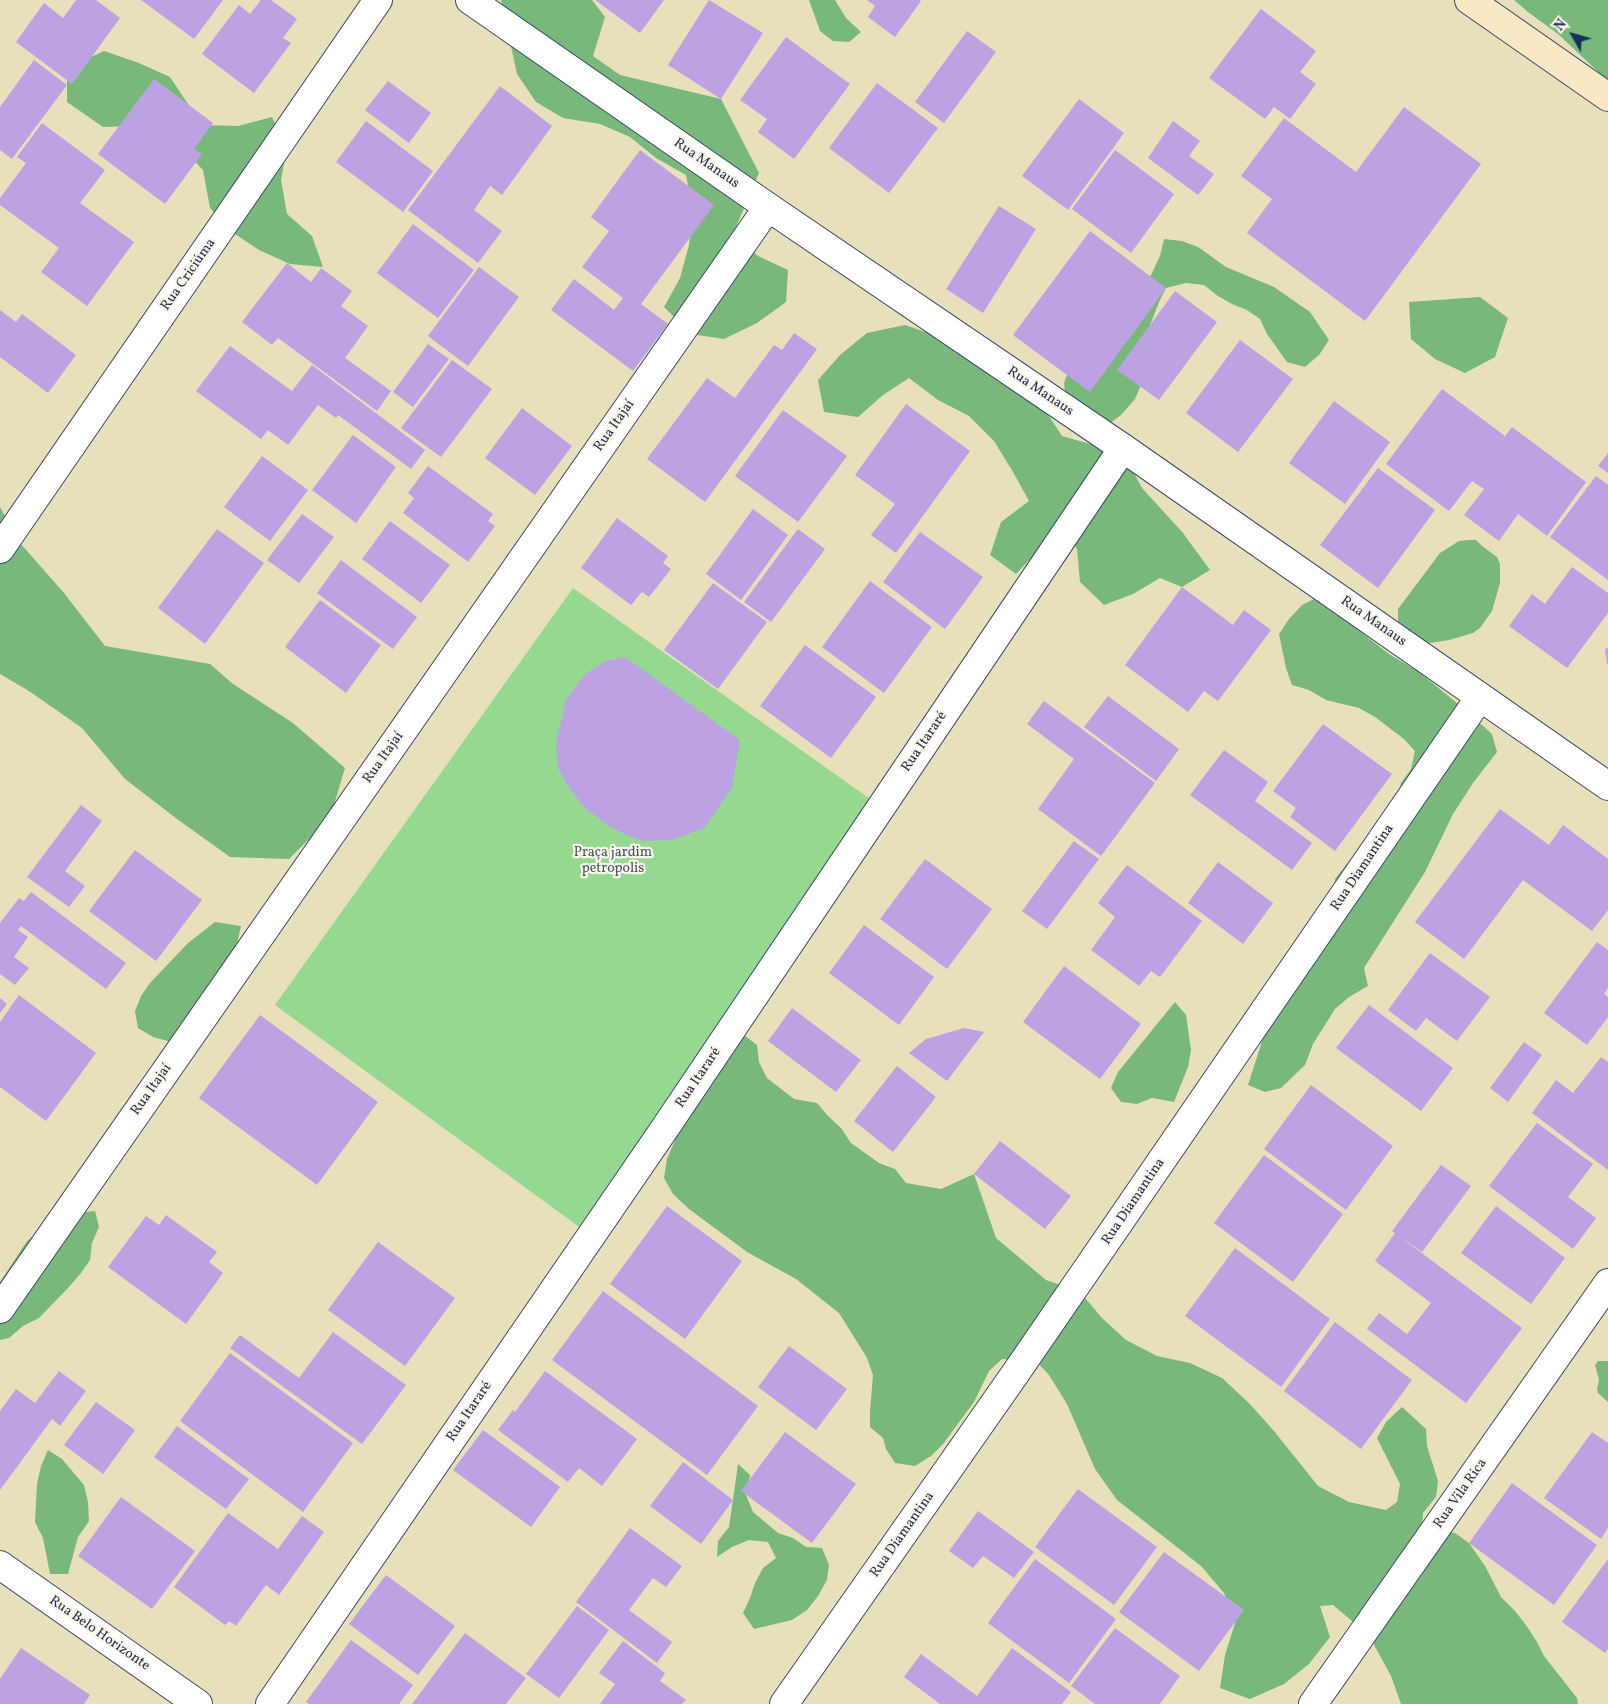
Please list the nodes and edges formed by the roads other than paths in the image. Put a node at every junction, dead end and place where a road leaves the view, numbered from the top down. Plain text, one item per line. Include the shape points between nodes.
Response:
1 (378, 0) edge
2 (470, 0) edge
3 (1469, 0) edge
4 (1608, 97) edge
5 (768, 207) junction
6 (1123, 448) junction
7 (0, 549) edge
8 (1480, 697) junction
9 (1608, 786) edge
10 (1608, 1283) edge
11 (0, 1309) edge
12 (0, 1565) edge
13 (198, 1704) edge
14 (270, 1704) edge
15 (784, 1704) edge
16 (1313, 1704) edge

1 - 7 street, Rua Criciúma
2 - 5 street, Rua Manaus
3 - 4 main road
5 - 6 street, Rua Manaus
5 - 11 street, Rua Itajaí
6 - 8 street, Rua Manaus
6 - 14 street, Rua Itararé via 669,1123
8 - 9 street, Rua Manaus
8 - 15 street, Rua Diamantina
10 - 16 street, Rua Vila Rica
12 - 13 street, Rua Belo Horizonte

